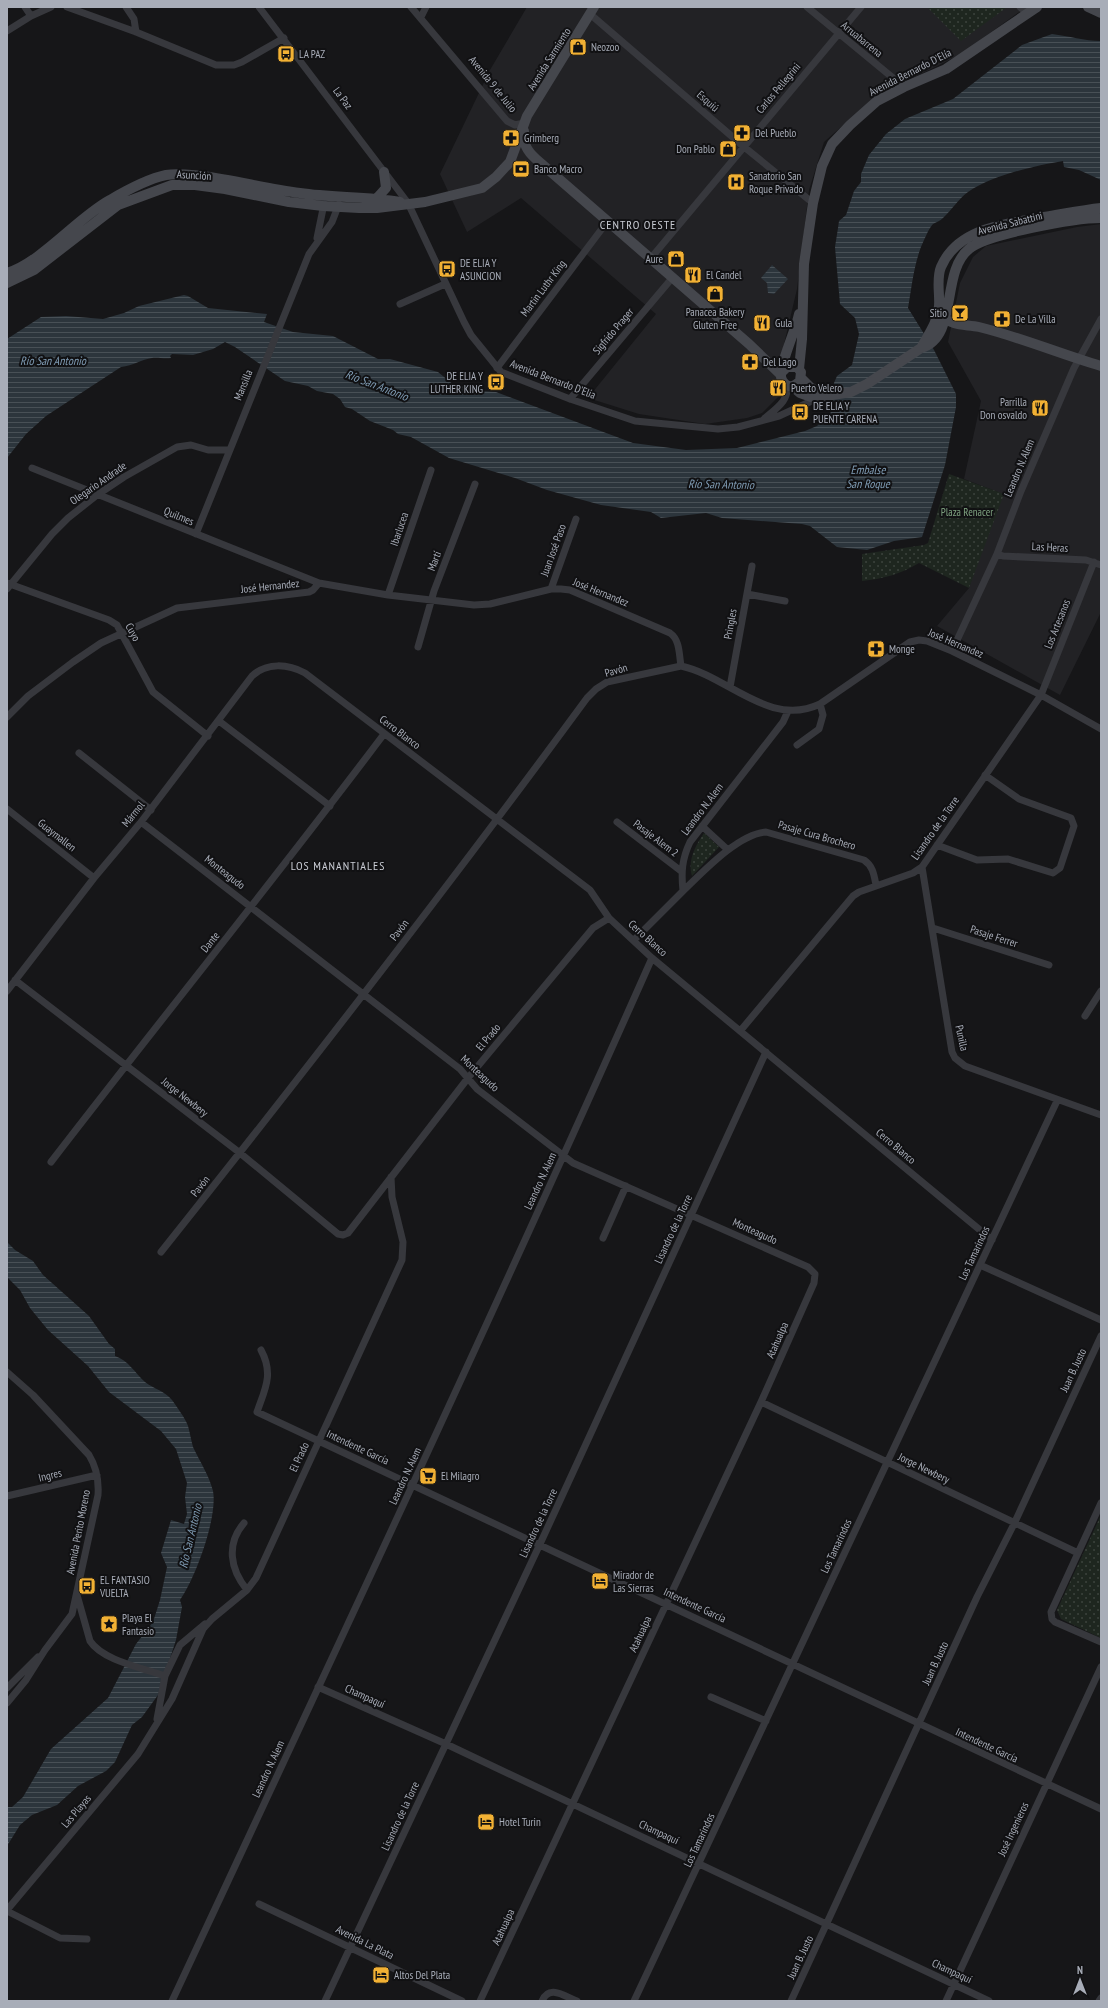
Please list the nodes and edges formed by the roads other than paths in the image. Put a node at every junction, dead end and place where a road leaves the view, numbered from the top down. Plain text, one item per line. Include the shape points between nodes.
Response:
1 (25, 7) edge
2 (51, 7) edge
3 (67, 7) edge
4 (126, 7) edge
5 (259, 7) edge
6 (411, 7) edge
7 (426, 7) edge
8 (807, 7) edge
9 (861, 7) edge
10 (1037, 7) edge
11 (1088, 7) edge
12 (1023, 10) edge
13 (592, 11) edge
14 (1101, 13) edge
15 (31, 16) junction
16 (420, 17) junction
17 (7, 31) edge
18 (136, 32) junction
19 (838, 34) junction
20 (284, 38) junction
21 (904, 87) junction
22 (524, 123) junction
23 (743, 146) junction
24 (536, 159) junction
25 (510, 162) junction
26 (384, 172) junction
27 (377, 198) junction
28 (335, 200) junction
29 (813, 203) junction
30 (408, 204) junction
31 (323, 206) junction
32 (1101, 208) edge
33 (1101, 218) edge
34 (607, 222) junction
35 (314, 246) junction
36 (651, 258) junction
37 (7, 273) edge
38 (673, 276) junction
39 (7, 283) edge
40 (445, 284) junction
41 (802, 300) junction
42 (400, 304) dead end
43 (939, 306) junction
44 (946, 318) junction
45 (1101, 319) edge
46 (962, 325) junction
47 (924, 347) junction
48 (1079, 360) junction
49 (1101, 366) edge
50 (497, 368) junction
51 (782, 373) junction
52 (796, 380) junction
53 (800, 393) junction
54 (822, 397) junction
55 (570, 399) junction
56 (792, 411) junction
57 (762, 420) junction
58 (229, 450) junction
59 (32, 468) dead end
60 (431, 470) dead end
61 (475, 484) dead end
62 (97, 495) junction
63 (576, 519) dead end
64 (196, 534) junction
65 (997, 554) junction
66 (1097, 563) edge
67 (752, 566) dead end
68 (319, 583) junction
69 (8, 586) edge
70 (551, 589) junction
71 (747, 594) junction
72 (388, 595) junction
73 (432, 600) junction
74 (785, 601) dead end
75 (122, 632) junction
76 (418, 647) dead end
77 (952, 651) junction
78 (284, 666) joint
79 (681, 666) junction
80 (730, 687) junction
81 (1041, 695) junction
82 (820, 704) junction
83 (788, 711) junction
84 (7, 717) edge
85 (219, 721) junction
86 (1101, 729) edge
87 (384, 734) junction
88 (208, 736) junction
89 (797, 745) dead end
90 (79, 753) dead end
91 (985, 775) junction
92 (330, 806) junction
93 (7, 809) edge
94 (150, 810) junction
95 (497, 821) junction
96 (141, 822) junction
97 (617, 822) dead end
98 (702, 826) junction
99 (937, 845) junction
100 (728, 850) junction
101 (922, 867) junction
102 (681, 871) junction
103 (94, 878) junction
104 (876, 885) junction
105 (683, 890) junction
106 (252, 907) junction
107 (609, 918) junction
108 (932, 928) junction
109 (634, 940) junction
110 (652, 958) junction
111 (1048, 965) dead end
112 (16, 980) junction
113 (7, 991) edge
114 (1101, 991) edge
115 (364, 994) junction
116 (1085, 1016) dead end
117 (742, 1030) junction
118 (766, 1052) junction
119 (126, 1065) junction
120 (468, 1078) junction
121 (1057, 1101) junction
122 (1101, 1116) edge
123 (240, 1153) junction
124 (564, 1156) junction
125 (51, 1162) dead end
126 (392, 1177) junction
127 (626, 1186) junction
128 (380, 1192) junction
129 (392, 1197) junction
130 (692, 1215) junction
131 (338, 1234) joint
132 (603, 1238) dead end
133 (992, 1240) junction
134 (161, 1252) dead end
135 (980, 1265) junction
136 (815, 1274) joint
137 (1101, 1320) edge
138 (1101, 1336) edge
139 (261, 1350) dead end
140 (7, 1372) edge
141 (761, 1402) junction
142 (319, 1440) junction
143 (886, 1462) junction
144 (97, 1474) junction
145 (413, 1484) junction
146 (7, 1496) edge
147 (1101, 1503) edge
148 (244, 1523) dead end
149 (1014, 1524) junction
150 (540, 1544) junction
151 (1078, 1553) junction
152 (247, 1590) junction
153 (77, 1594) junction
154 (666, 1604) junction
155 (212, 1619) junction
156 (1101, 1642) edge
157 (45, 1650) junction
158 (794, 1665) junction
159 (1101, 1667) edge
160 (165, 1676) junction
161 (318, 1687) junction
162 (7, 1688) edge
163 (711, 1697) dead end
164 (7, 1703) edge
165 (766, 1722) junction
166 (157, 1723) junction
167 (919, 1725) junction
168 (446, 1744) junction
169 (1046, 1784) junction
170 (572, 1804) junction
171 (1101, 1809) edge
172 (700, 1864) junction
173 (259, 1904) dead end
174 (7, 1910) edge
175 (827, 1924) junction
176 (87, 1939) dead end
177 (350, 1947) junction
178 (954, 1984) junction
179 (1101, 1998) edge
180 (172, 2001) edge
181 (325, 2001) edge
182 (462, 2001) edge
183 (480, 2001) edge
184 (542, 2001) edge
185 (577, 2001) edge
186 (634, 2001) edge
187 (791, 2001) edge
188 (946, 2001) edge
189 (990, 2001) edge
190 (1100, 2001) edge

1 - 15 street
2 - 15 street
3 - 18 street
4 - 18 street via 134,19
5 - 20 street, La Paz
6 - 16 street, Avenida 9 de Julio
7 - 16 street
8 - 19 street, Arruabarrena
9 - 19 street, Carlos Pellegrini
10 - 12 main road, Avenida Bernardo D'Elía
11 - 14 main road
12 - 21 main road, Avenida Bernardo D'Elía via 946,68
13 - 22 main road, Avenida Sarmiento
13 - 23 street, Esquiú
15 - 17 street
16 - 22 street, Avenida 9 de Julio via 507,121 515,125
18 - 20 street via 209,63 225,65 242,62
19 - 21 street, Arruabarrena
19 - 23 street, Carlos Pellegrini
20 - 26 street, La Paz
21 - 29 main road, Avenida Bernardo D'Elía via 869,107 837,139 824,161
22 - 24 main road, Avenida 9 de Julio via 524,143
22 - 25 main road, Asunción
23 - 29 street, Esquiú
23 - 36 street, Carlos Pellegrini
24 - 25 main road via 523,156
24 - 34 main road, Avenida 9 de Julio
25 - 30 main road, Asunción via 482,188
26 - 27 main road via 386,188
26 - 30 street, La Paz
27 - 28 main road, Asunción
27 - 30 main road, Asunción
28 - 30 main road, Asunción via 377,208
28 - 31 main road, Asunción
28 - 31 street, Mansilla
28 - 35 street, Mansilla via 332,222
28 - 37 main road, Asunción via 227,179 166,175 128,190 100,206 34,258
29 - 41 main road, Avenida Bernardo D'Elía via 804,264
30 - 40 street, Avenida Bernardo D'Elía
31 - 35 street, Mansilla via 321,226
31 - 39 main road, Asunción via 225,189 182,185 164,187 108,211 34,270
32 - 43 main road, Avenida Sabattini via 998,225 971,235 952,251 941,267
33 - 44 main road, Avenida Sabattini via 999,236 984,240 969,249 956,269
34 - 36 main road, Avenida 9 de Julio
34 - 50 street, Martin Luthr King
35 - 58 street, Mansilla
36 - 38 main road, Avenida 9 de Julio
38 - 51 main road, Avenida 9 de Julio
38 - 55 street, Sigfrido Prager
40 - 42 street
40 - 50 street, Avenida Bernardo D'Elía via 471,335
41 - 51 main road, Avenida Bernardo D'Elía
41 - 52 main road, Avenida Bernardo D'Elía via 803,322
43 - 44 main road
43 - 47 main road, Avenida Sabattini
44 - 46 main road
44 - 47 main road, Avenida Sabattini via 938,335
45 - 48 street, Leandro N. Alem
46 - 47 main road via 952,328
46 - 48 main road via 987,329
47 - 54 main road via 857,390
48 - 49 main road
48 - 65 street, Leandro N. Alem via 1021,491
50 - 55 street, Avenida Bernardo D'Elía via 508,376
51 - 52 main road via 782,380
51 - 52 main road via 790,366
52 - 53 main road
52 - 54 main road
52 - 57 street, Avenida Bernardo D'Elía via 783,402
53 - 54 main road via 810,397
53 - 56 street
54 - 56 street, Avenida Bernardo D'Elía via 804,403
55 - 57 street, Avenida Bernardo D'Elía via 628,419 700,429 718,430
56 - 57 street, Avenida Bernardo D'Elía
58 - 62 street, Olegario Andrade via 208,450 191,445 176,446
58 - 64 street, Mansilla
59 - 62 street, Quilmes
60 - 72 street, Ibarlucea
61 - 73 street, Martí
62 - 64 street, Quilmes
62 - 69 street, Olegario Andrade via 52,534
63 - 70 street, Juan José Paso
64 - 68 street, Quilmes
65 - 66 street, Las Heras
65 - 77 street, Leandro N. Alem
66 - 81 street, Los Artesanos
67 - 71 street, Pringles
68 - 72 street, José Hernandez
68 - 75 street, José Hernandez via 309,592 177,608
69 - 75 street, Cuyo via 109,620
70 - 73 street, José Hernandez via 482,605
70 - 79 street, José Hernandez via 570,590 670,633 675,636
71 - 74 street
71 - 80 street, Pringles
72 - 73 street, José Hernandez
73 - 76 street, Martí
75 - 84 street, José Hernandez via 100,643 73,662 28,696
75 - 88 street, Cuyo via 153,692
77 - 81 street, José Hernandez
77 - 82 street, José Hernandez via 927,641 910,642
78 - 85 street, Mármol via 269,666 258,670
78 - 87 street, Cerro Blanco via 305,673
79 - 80 street, José Hernandez
79 - 95 street, Pavón via 607,682 596,689
80 - 83 street, José Hernandez via 773,709
81 - 86 street, José Hernandez
81 - 91 street, Lisandro de la Torre
82 - 83 street, José Hernandez
82 - 89 street via 823,715 819,729
83 - 98 street, Leandro N. Alem via 783,722
85 - 88 street, Mármol
85 - 92 street
87 - 92 street, Dante
87 - 95 street, Cerro Blanco
88 - 94 street, Mármol
90 - 94 street
91 - 99 street, Lisandro de la Torre
91 - 99 street via 1019,799 1073,820 1074,826 1060,868 1053,874 1008,859 977,860
92 - 106 street, Dante
93 - 103 street, Guaymallen
94 - 96 street, Mármol
95 - 107 street, Cerro Blanco via 590,890
95 - 115 street, Pavón
96 - 103 street, Mármol
96 - 106 street, Monteagudo
97 - 102 street, Pasaje Alem 2
98 - 100 street
98 - 102 street, Leandro N. Alem via 687,849
99 - 101 street, Lisandro de la Torre
100 - 104 street, Pasaje Cura Brochero via 756,834 766,832 864,860 870,864
100 - 105 street, Pasaje Cura Brochero
101 - 104 street, Lisandro de la Torre via 913,873
101 - 108 street, Punilla
102 - 105 street, Leandro N. Alem
103 - 112 street, Mármol
104 - 117 street, Lisandro de la Torre via 853,896
105 - 109 street
106 - 115 street, Monteagudo
106 - 119 street, Dante
107 - 109 street, Cerro Blanco
107 - 120 street, El Prado via 593,928
108 - 111 street, Pasaje Ferrer
108 - 121 street, Punilla via 955,1058 964,1066
109 - 110 street, Cerro Blanco
110 - 117 street, Cerro Blanco
110 - 124 street, Leandro N. Alem
112 - 113 street, Mármol
112 - 119 street, Jorge Newbery
114 - 116 street
115 - 120 street, Monteagudo
115 - 123 street, Pavón
117 - 118 street, Cerro Blanco
118 - 130 street, Lisandro de la Torre
118 - 133 street, Cerro Blanco
119 - 123 street, Jorge Newbery
119 - 125 street, Dante
120 - 124 street, Monteagudo via 476,1089
120 - 126 street, El Prado
121 - 122 street, Punilla
121 - 133 street, Los Tamarindos
123 - 131 street, Jorge Newbery
123 - 134 street, Pavón
124 - 127 street, Monteagudo via 573,1163
124 - 145 street, Leandro N. Alem
126 - 128 street, El Prado
126 - 129 street, El Prado
127 - 130 street, Monteagudo
127 - 132 street
128 - 129 street
128 - 131 street, El Prado via 348,1233
129 - 142 street, El Prado via 403,1242 402,1260
130 - 136 street, Monteagudo via 808,1267
130 - 150 street, Lisandro de la Torre
133 - 135 street, Los Tamarindos
135 - 137 street
135 - 143 street, Los Tamarindos
136 - 141 street, Atahualpa via 814,1283
138 - 149 street, Juan B. Justo
139 - 142 street, Intendente García via 269,1373 257,1412
140 - 144 street, Avenida Perito Moreno via 33,1395 90,1455
141 - 143 street, Jorge Newbery
141 - 154 street, Atahualpa
142 - 145 street, Intendente García
142 - 152 street, El Prado via 256,1578
143 - 149 street, Jorge Newbery
143 - 158 street, Los Tamarindos
144 - 146 street, Ingres
144 - 153 street, Avenida Perito Moreno via 98,1494
145 - 150 street, Intendente García
145 - 161 street, Leandro N. Alem
147 - 151 street
148 - 152 street via 234,1538 232,1551 238,1578
149 - 151 street, Jorge Newbery
149 - 167 street, Juan B. Justo via 977,1597
150 - 154 street, Intendente García
150 - 168 street, Lisandro de la Torre
151 - 156 street via 1053,1606 1052,1616 1055,1622
152 - 155 street, El Prado
153 - 157 street, Avenida Perito Moreno via 72,1614
153 - 160 street via 94,1647 104,1654
154 - 158 street, Intendente García
154 - 170 street, Atahualpa
155 - 160 street via 180,1645
155 - 166 street, El Prado via 200,1636 172,1699
157 - 162 street, Avenida Perito Moreno
157 - 164 street, Avenida Perito Moreno via 26,1680
158 - 165 street, Los Tamarindos
158 - 167 street, Intendente García
159 - 169 street, José Ingenieros
160 - 166 street
161 - 168 street, Champaquí
161 - 180 street, Leandro N. Alem
163 - 165 street
165 - 172 street, Los Tamarindos
166 - 174 street, Las Playas via 138,1754
167 - 169 street, Intendente García
167 - 175 street, Juan B. Justo
168 - 170 street, Champaquí
168 - 177 street, Lisandro de la Torre
169 - 171 street, Intendente García
169 - 178 street, José Ingenieros
170 - 172 street, Champaquí
170 - 183 street, Atahualpa
172 - 175 street, Champaquí
172 - 186 street, Los Tamarindos
173 - 177 street, Avenida La Plata
174 - 176 street via 60,1938
175 - 178 street, Champaquí
175 - 187 street, Juan B. Justo
177 - 181 street, Lisandro de la Torre
177 - 182 street, Avenida La Plata
178 - 188 street, José Ingenieros
178 - 189 street, Champaquí
179 - 190 street
184 - 185 street via 553,1991

